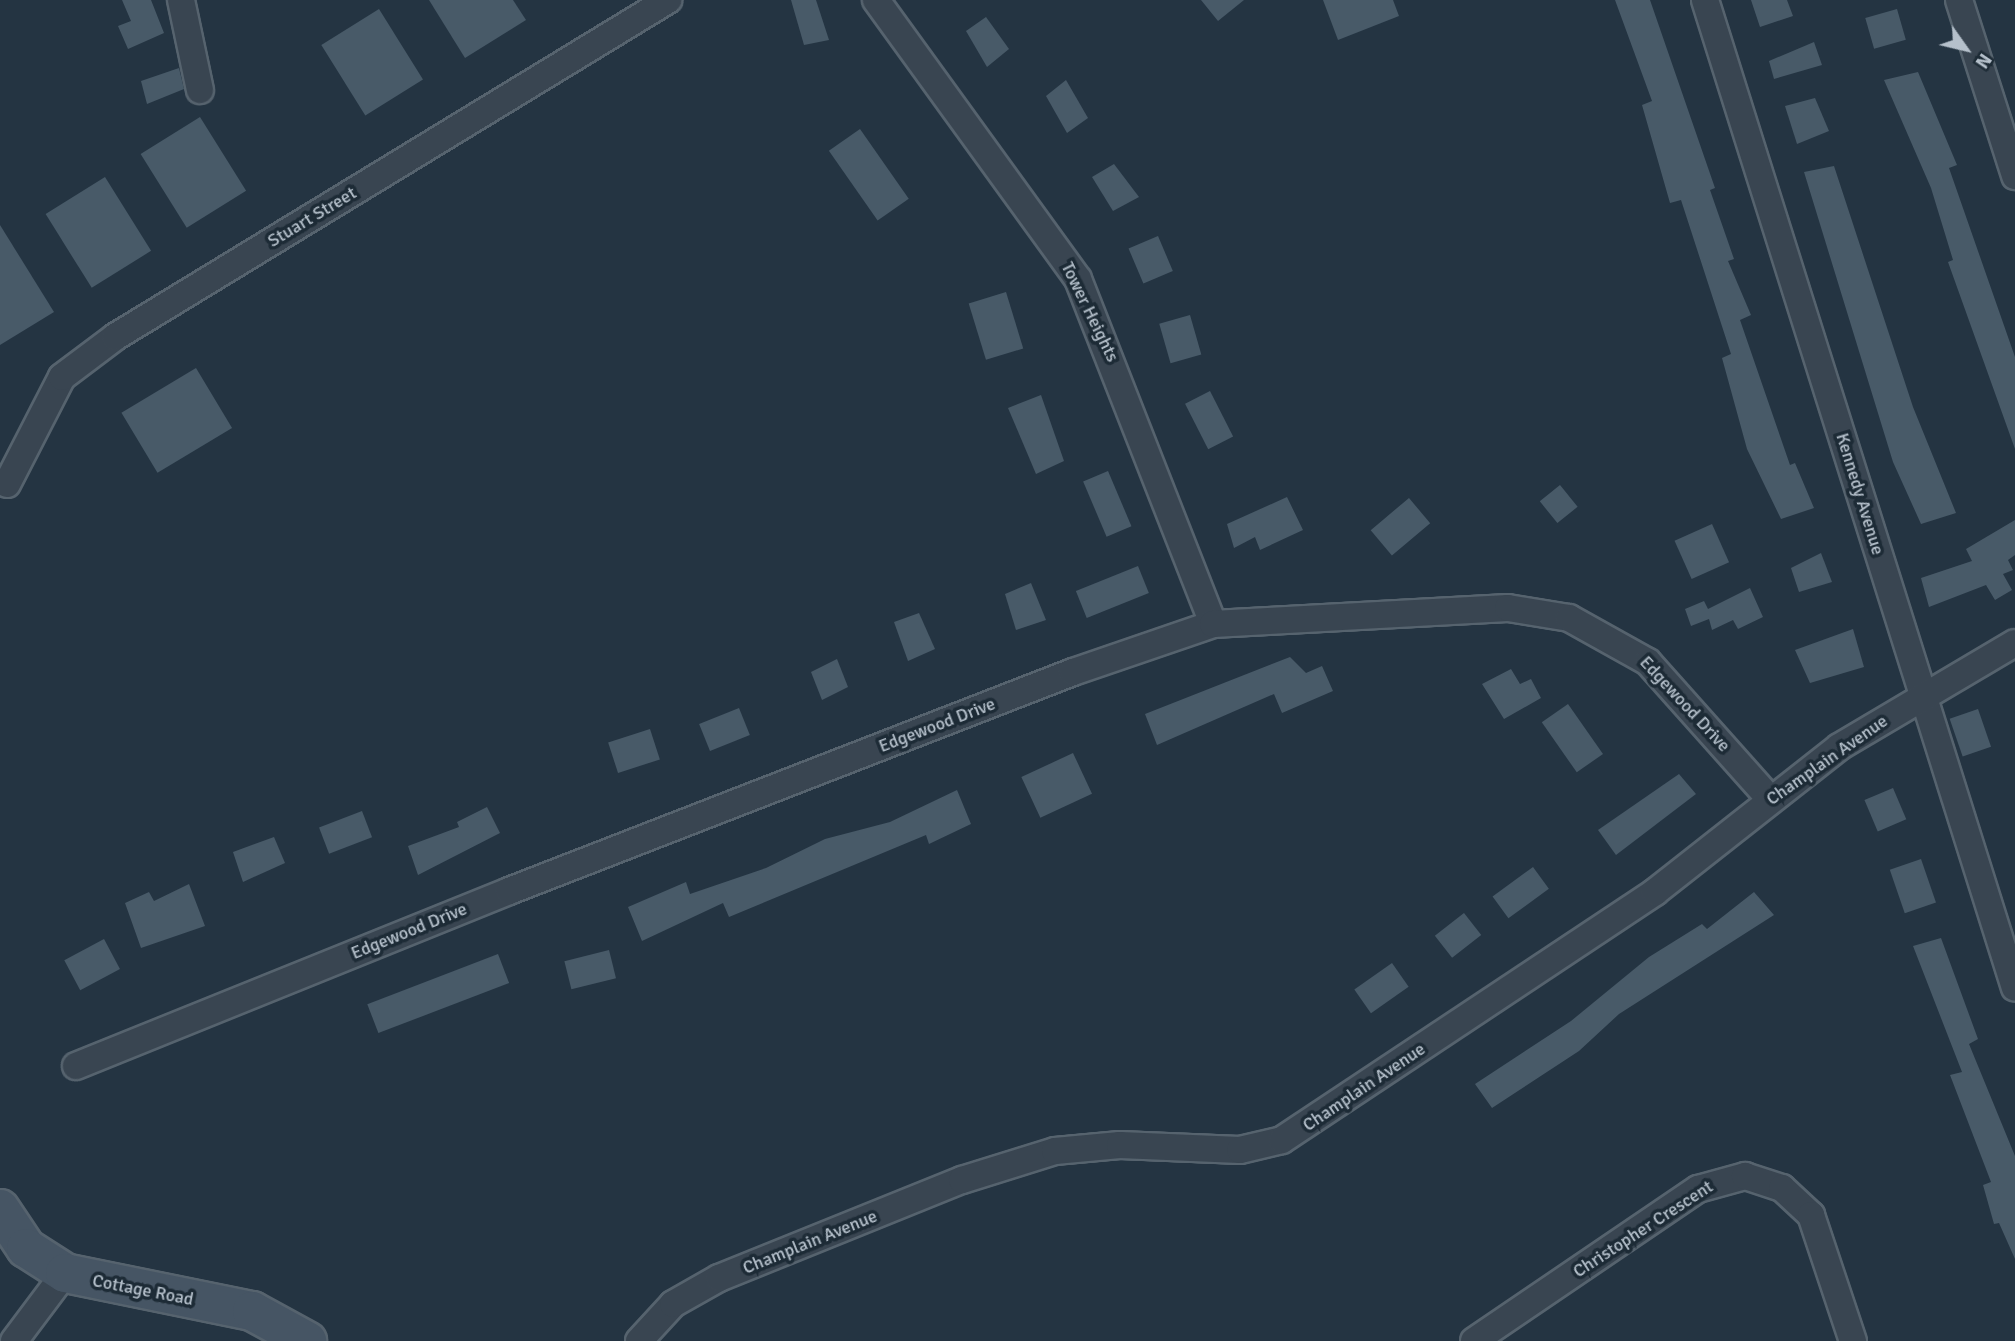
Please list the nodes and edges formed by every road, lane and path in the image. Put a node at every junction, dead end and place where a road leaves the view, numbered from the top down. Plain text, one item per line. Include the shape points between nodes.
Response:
1 (181, 0) edge
2 (668, 0) edge
3 (876, 0) edge
4 (1705, 0) edge
5 (1959, 0) edge
6 (200, 90) dead end
7 (2015, 176) edge
8 (6, 484) dead end
9 (1213, 624) junction
10 (2015, 643) edge
11 (1923, 695) junction
12 (1770, 799) junction
13 (2015, 988) edge
14 (76, 1066) dead end
15 (0, 1209) edge
16 (65, 1273) junction
17 (14, 1341) edge
18 (307, 1341) edge
19 (639, 1341) edge
20 (1474, 1341) edge
21 (1853, 1341) edge

1 - 6 street
2 - 8 street, Stuart Street via 95,352 62,377
3 - 9 street, Tower Heights via 1078,279
4 - 11 street, Kennedy Avenue
5 - 7 street
9 - 12 street, Edgewood Drive via 1508,608 1569,618 1648,662
9 - 14 street, Edgewood Drive via 933,726
10 - 11 street, Champlain Avenue
11 - 12 street, Champlain Avenue
11 - 13 street, Kennedy Avenue
12 - 19 street, Champlain Avenue via 1655,892 1283,1140 1240,1150 1120,1145 1055,1151 962,1180 719,1278 673,1304
15 - 16 street, Cottage Road via 26,1248
16 - 17 street
16 - 18 street, Cottage Road via 252,1311
20 - 21 street, Christopher Crescent via 1698,1189 1745,1177 1782,1188 1811,1215

